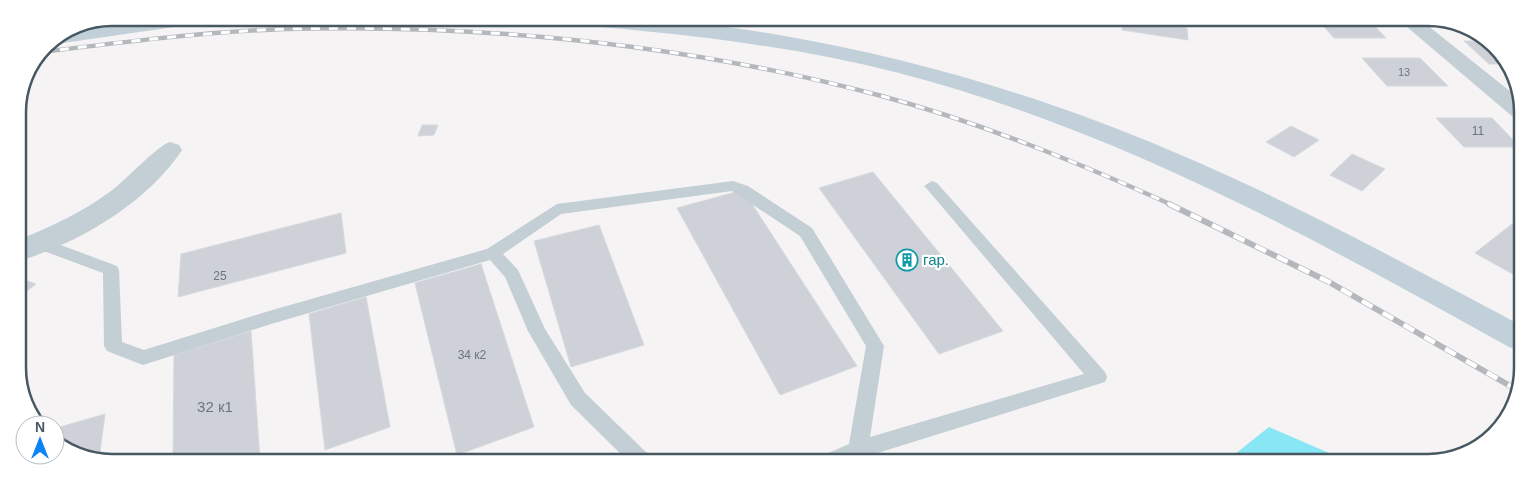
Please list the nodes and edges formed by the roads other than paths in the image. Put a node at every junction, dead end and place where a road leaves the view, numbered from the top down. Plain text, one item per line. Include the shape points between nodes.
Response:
1 (139, 26) edge
2 (649, 26) edge
3 (1417, 26) edge
4 (75, 35) edge
5 (1513, 106) edge
6 (170, 150) dead end
7 (932, 186) dead end
8 (29, 247) edge
9 (493, 253) junction
10 (1514, 336) edge
11 (858, 450) junction
12 (635, 454) edge
13 (848, 454) edge

1 - 4 main road
2 - 10 main road via 816,49 883,63 1020,102 1147,149 1208,177
3 - 5 street
6 - 8 street via 150,174 123,195 89,218
7 - 11 lane via 1098,378
8 - 9 lane via 111,270 113,346 143,358
9 - 11 lane via 557,209 733,186 743,190 806,232 875,346
9 - 12 lane via 512,274 537,331 578,399
11 - 13 lane

